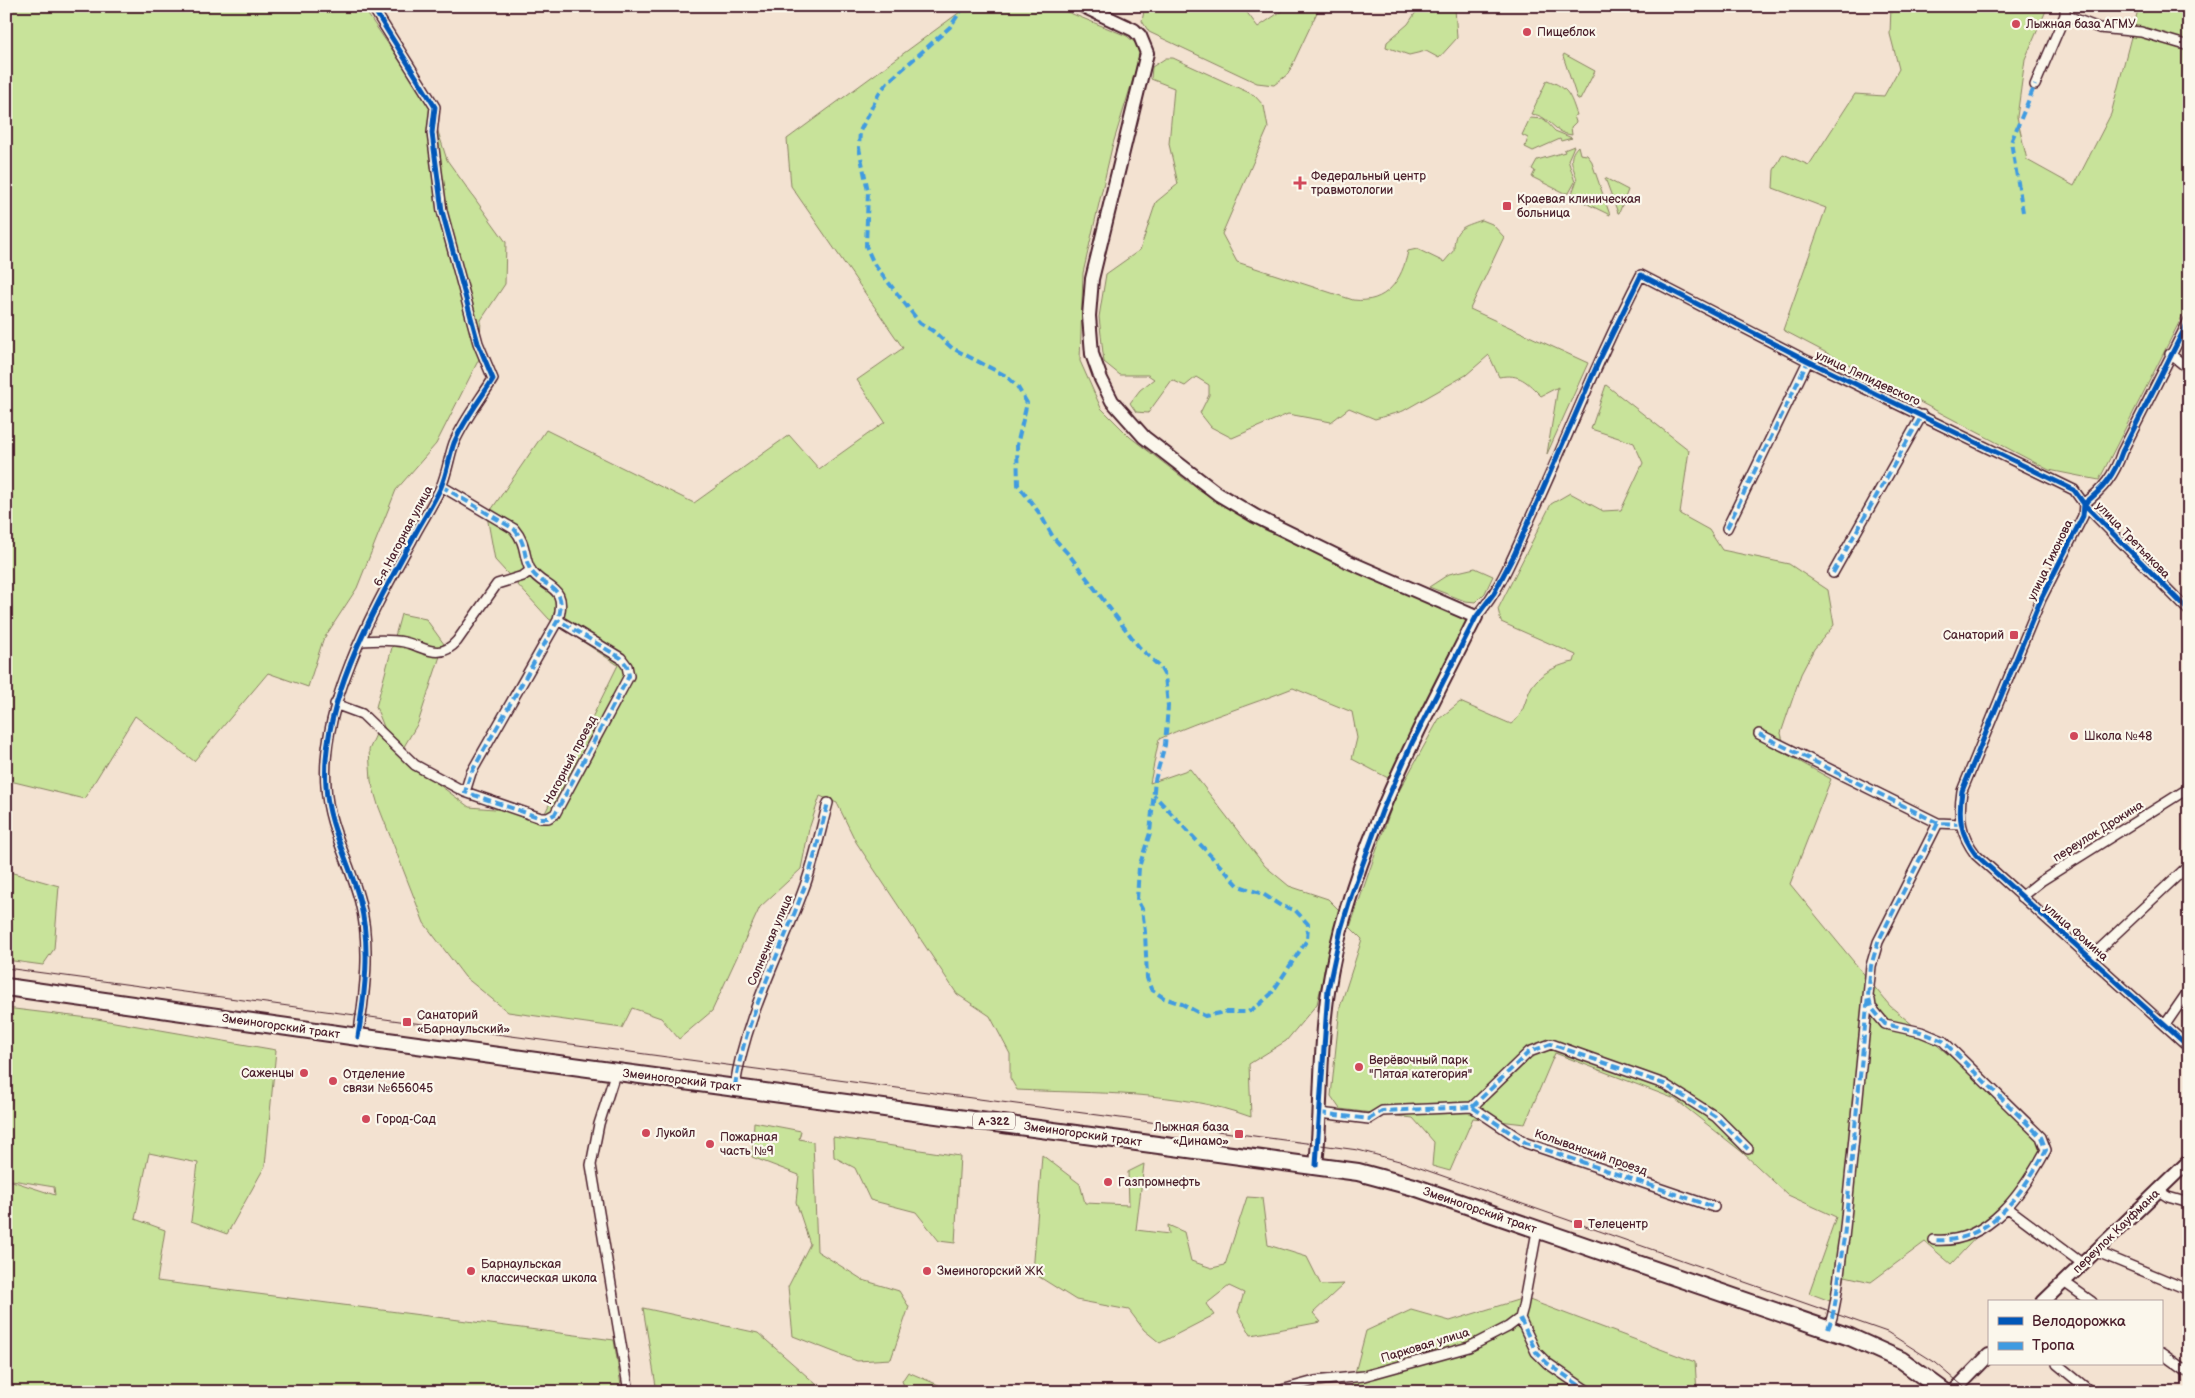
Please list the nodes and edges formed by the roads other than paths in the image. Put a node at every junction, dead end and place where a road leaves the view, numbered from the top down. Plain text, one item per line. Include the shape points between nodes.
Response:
1 (372, 6) edge
2 (1083, 6) edge
3 (2065, 11) edge
4 (2189, 46) edge
5 (2036, 85) dead end
6 (2189, 320) edge
7 (2170, 354) junction
8 (1808, 361) junction
9 (2189, 369) edge
10 (1922, 415) junction
11 (441, 486) junction
12 (2084, 504) junction
13 (1728, 528) dead end
14 (531, 570) junction
15 (1833, 573) dead end
16 (2189, 611) edge
17 (1476, 617) junction
18 (558, 620) junction
19 (361, 642) junction
20 (335, 704) junction
21 (1759, 734) dead end
22 (2189, 788) edge
23 (465, 792) junction
24 (828, 802) dead end
25 (1938, 823) junction
26 (1959, 824) junction
27 (2189, 866) edge
28 (2021, 897) junction
29 (2091, 957) junction
30 (6, 987) edge
31 (2189, 990) edge
32 (1868, 994) junction
33 (2165, 1025) junction
34 (358, 1037) junction
35 (2189, 1047) edge
36 (616, 1071) junction
37 (735, 1086) junction
38 (1472, 1107) junction
39 (1320, 1113) junction
40 (1748, 1150) dead end
41 (2189, 1161) edge
42 (1316, 1165) junction
43 (2158, 1190) junction
44 (2189, 1203) edge
45 (1714, 1206) dead end
46 (2008, 1208) junction
47 (1537, 1231) junction
48 (1934, 1240) dead end
49 (2095, 1251) junction
50 (2082, 1264) junction
51 (2064, 1282) junction
52 (2189, 1290) edge
53 (2045, 1300) edge
54 (2089, 1300) edge
55 (1520, 1318) junction
56 (1828, 1329) junction
57 (2162, 1354) edge
58 (1988, 1356) edge
59 (2059, 1366) edge
60 (2189, 1373) edge
61 (629, 1392) edge
62 (1274, 1392) edge
63 (1589, 1392) edge
64 (1946, 1392) edge
65 (1953, 1392) edge
66 (2091, 1392) edge

1 - 11 street, 6-я Нагорная улица via 435,107 432,133 442,211 478,343 493,378 454,443
2 - 17 street via 1134,30 1147,53 1092,279 1089,316 1092,354 1112,401 1144,438 1229,502 1347,560
3 - 4 street via 2099,28 2141,32
3 - 5 street
6 - 7 street
7 - 9 street
7 - 12 street via 2113,475
8 - 10 street, улица Ляпидевского
8 - 13 street
8 - 17 street, улица Ляпидевского via 1641,275 1598,363 1514,555 1494,593
10 - 12 street, улица Ляпидевского via 2074,490
10 - 15 street
11 - 14 street via 514,529 521,537
11 - 19 street, 6-я Нагорная улица
12 - 16 street, улица Третьякова
12 - 26 street, улица Тихонова via 2083,516 2041,598 1962,791
14 - 18 street via 554,588 562,607
14 - 19 street via 523,576 497,584 457,641 448,648 432,653 403,642
17 - 39 street via 1394,783 1351,896 1328,990
18 - 23 street via 471,773
18 - 23 street, Нагорный проезд via 621,658 629,676 555,814 540,818
19 - 20 street, 6-я Нагорная улица
20 - 23 street via 362,714 416,765
20 - 34 street, 6-я Нагорная улица via 330,724 326,789 332,822 364,922 366,962
21 - 25 street
22 - 28 street, переулок Дрокина via 2041,881
24 - 37 street, Солнечная улица via 804,890 759,998
25 - 26 street
25 - 32 street via 1878,942
26 - 28 street, улица Фомина via 1976,855
27 - 29 street
28 - 29 street, улица Фомина
29 - 33 street, улица Фомина
30 - 34 highway, Змеиногорский тракт / А-322
31 - 33 street
32 - 46 street via 1871,1007 1885,1024 1943,1041 2041,1137 2046,1150
32 - 56 street via 1844,1238 1834,1313
33 - 35 street, улица Фомина
34 - 36 highway, Змеиногорский тракт / А-322
36 - 37 highway, Змеиногорский тракт / А-322
36 - 61 street via 599,1124 591,1165
37 - 42 highway, Змеиногорский тракт / А-322
38 - 39 street via 1382,1111 1369,1119
38 - 40 street via 1529,1052 1550,1044 1664,1084 1716,1117
38 - 45 street, Колыванский проезд via 1526,1142
39 - 42 street
41 - 43 street, переулок Кауфмана
42 - 47 highway, Змеиногорский тракт / А-322 via 1414,1187
43 - 44 street via 2168,1198
43 - 49 street, переулок Кауфмана
46 - 48 street via 1981,1231 1944,1241
46 - 50 street
47 - 55 street
47 - 56 highway, Змеиногорский тракт / А-322
49 - 50 street, переулок Кауфмана
49 - 52 street
50 - 51 street, переулок Кауфмана
51 - 53 street, переулок Кауфмана
51 - 54 street
55 - 62 street, Парковая улица via 1508,1328 1469,1347 1364,1376 1315,1380
55 - 63 street via 1536,1352
56 - 64 highway, Змеиногорский тракт / А-322 via 1901,1360
57 - 60 street
58 - 65 street
59 - 66 street

